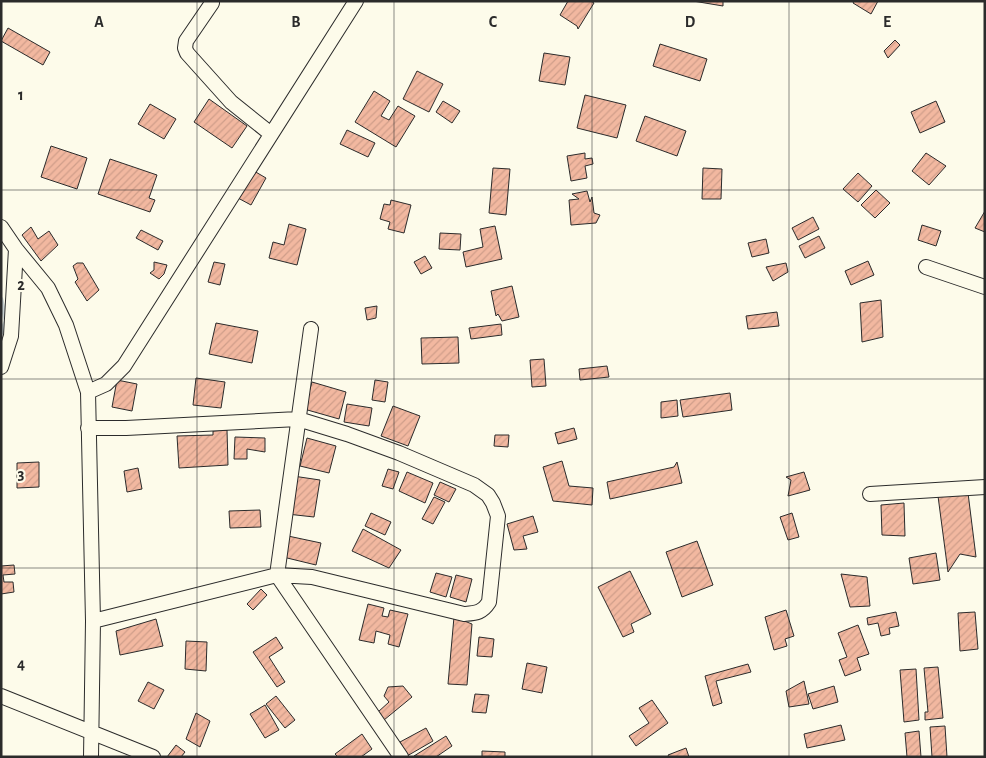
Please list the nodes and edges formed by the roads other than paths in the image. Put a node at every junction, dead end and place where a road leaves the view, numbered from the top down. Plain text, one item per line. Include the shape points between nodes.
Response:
1 (356, 1) edge
2 (212, 3) dead end
3 (271, 134) junction
4 (1, 227) edge
5 (16, 249) junction
6 (926, 267) dead end
7 (985, 287) edge
8 (311, 329) dead end
9 (1, 367) edge
10 (88, 392) junction
11 (298, 419) junction
12 (88, 428) junction
13 (985, 487) edge
14 (870, 494) dead end
15 (277, 575) junction
16 (93, 621) junction
17 (1, 696) edge
18 (91, 732) junction
19 (91, 757) edge
20 (153, 757) edge
21 (401, 757) edge

1 - 3 street
2 - 3 street via 186,42 187,53 231,102
3 - 10 street via 124,366 106,384
4 - 5 street
5 - 9 street via 11,336
5 - 10 street via 48,288 66,325
6 - 7 street
8 - 11 street
10 - 12 street
11 - 12 street
11 - 15 street
11 - 15 street via 399,453 474,485 488,495 498,516 492,586 485,608 478,613 464,614 312,577
12 - 16 street
13 - 14 street
15 - 16 street
15 - 21 street
16 - 18 street
17 - 18 street
18 - 19 street
18 - 20 street

